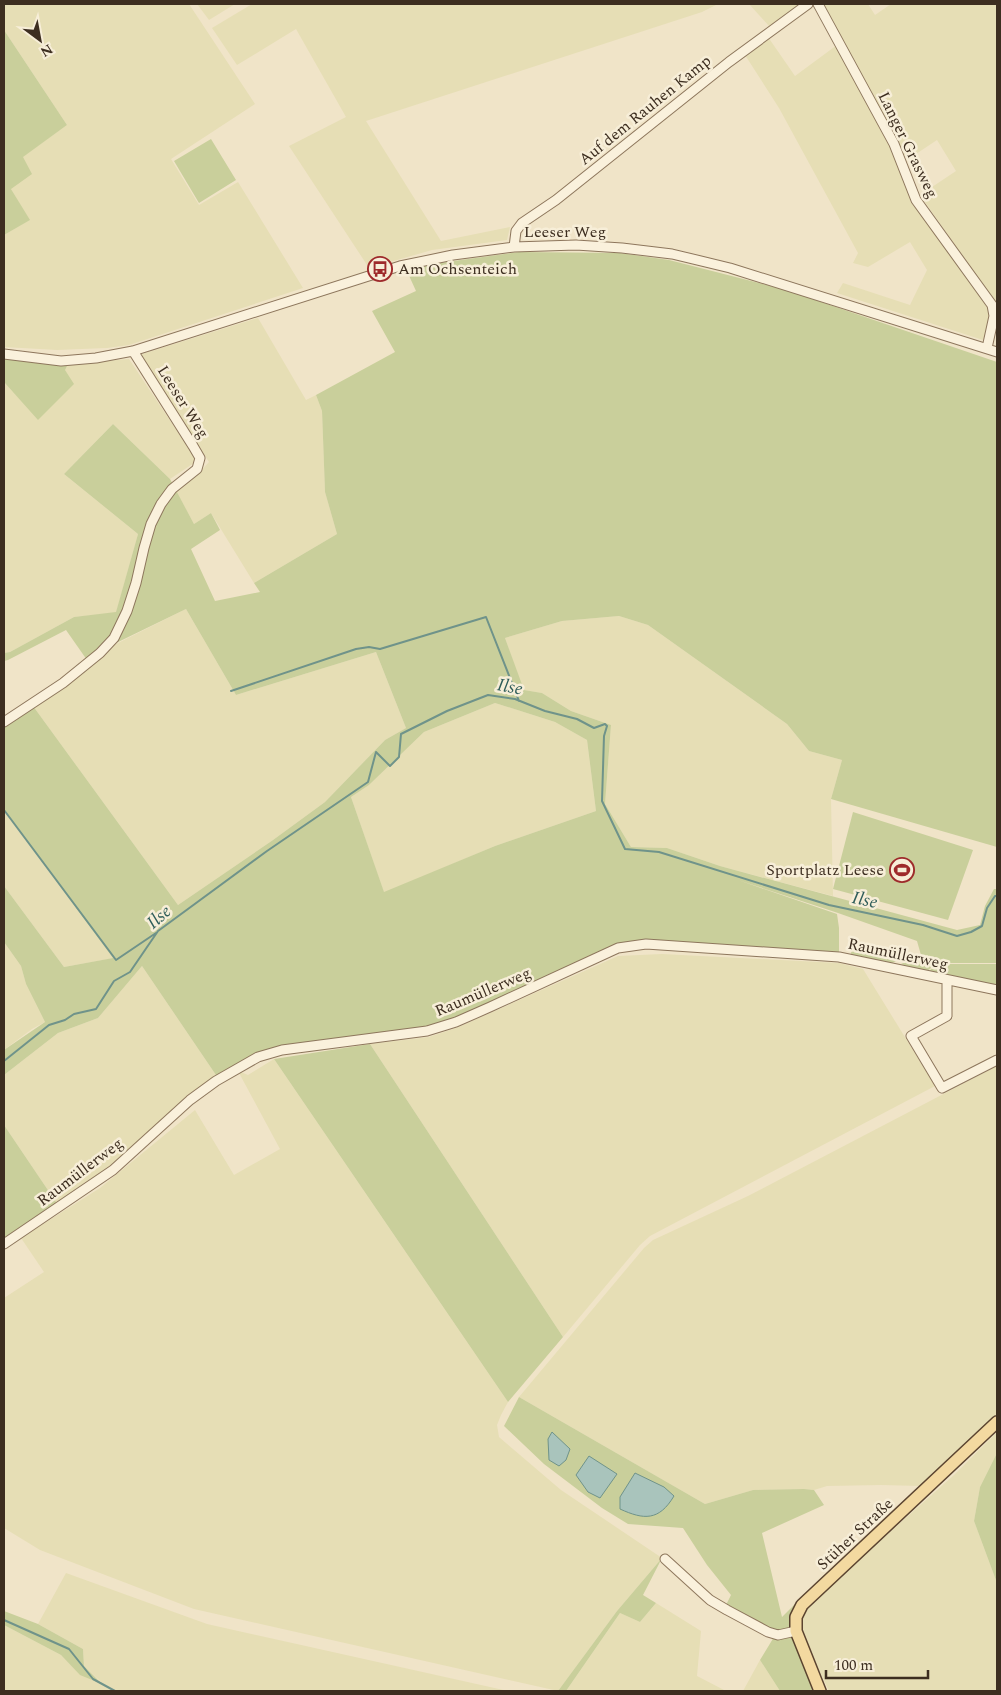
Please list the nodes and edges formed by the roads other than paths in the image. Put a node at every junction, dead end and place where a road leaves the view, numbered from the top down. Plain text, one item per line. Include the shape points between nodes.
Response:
1 (808, 4) edge
2 (818, 4) edge
3 (514, 247) junction
4 (986, 348) junction
5 (133, 351) junction
6 (997, 352) edge
7 (4, 354) edge
8 (4, 722) edge
9 (947, 980) junction
10 (997, 990) edge
11 (997, 1060) edge
12 (4, 1244) edge
13 (997, 1422) edge
14 (665, 1558) dead end
15 (796, 1630) junction
16 (820, 1691) edge

1 - 3 street, Auf dem Rauhen Kamp via 522,223 516,230
2 - 4 street, Langer Grasweg via 894,144 916,200 992,305 994,316
3 - 4 street, Leeser Weg via 576,245 672,254 730,268
3 - 5 street, Leeser Weg via 400,266
4 - 6 street, Leeser Weg
5 - 7 street, Leeser Weg via 61,361
5 - 8 street, Leeser Weg via 200,458 197,469 172,489 161,504 144,548 127,611 114,638 63,683
9 - 10 street, Raumüllerweg
9 - 11 street via 947,1016 911,1036 942,1088
9 - 12 street, Raumüllerweg via 839,957 646,944 618,948 490,1008 434,1029 282,1050 258,1057 190,1100 113,1170
13 - 15 main road, Stüher Straße via 802,1605 796,1617
14 - 15 street via 710,1600 727,1610 778,1635
15 - 16 main road

